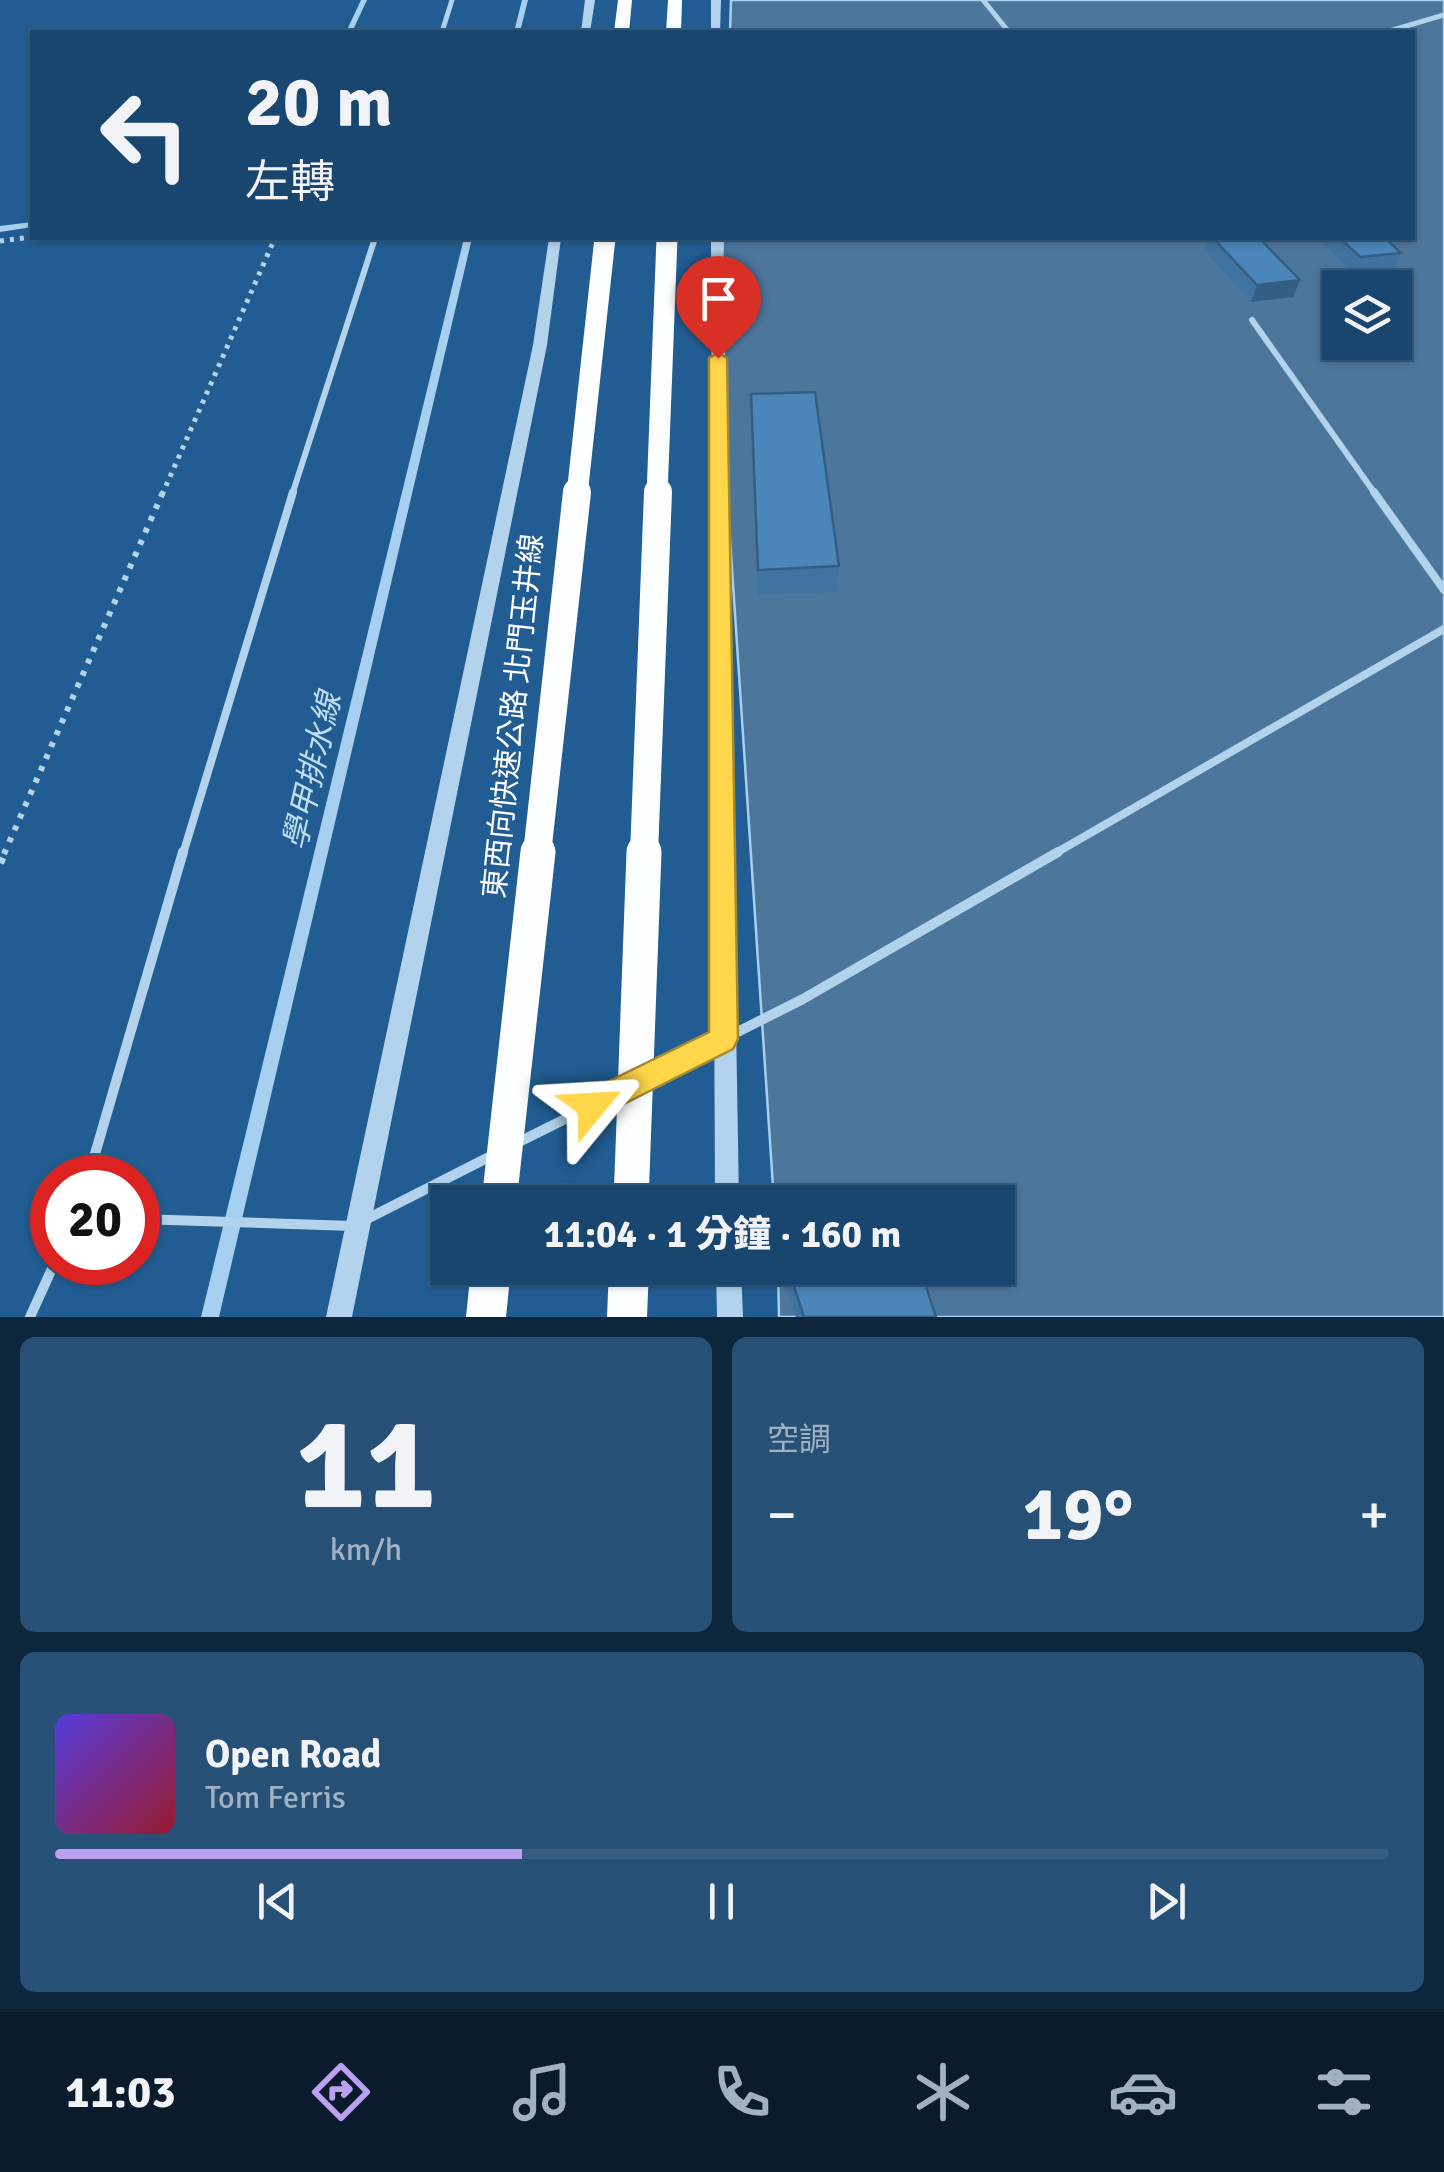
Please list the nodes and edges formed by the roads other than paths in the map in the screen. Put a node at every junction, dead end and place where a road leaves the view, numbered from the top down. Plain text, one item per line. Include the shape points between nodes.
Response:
1 (452, 0) edge
2 (590, 0) edge
3 (625, 0) edge
4 (675, 0) edge
5 (716, 0) edge
6 (984, 0) edge
7 (1444, 15) edge
8 (443, 30) edge
9 (585, 30) edge
10 (622, 30) edge
11 (674, 30) edge
12 (716, 30) edge
13 (1007, 30) edge
14 (1393, 30) edge
15 (374, 240) edge
16 (555, 240) edge
17 (604, 240) edge
18 (667, 240) edge
19 (717, 240) edge
20 (1252, 320) dead end
21 (1444, 590) edge
22 (1444, 629) edge
23 (723, 1039) junction
24 (95, 1155) edge
25 (501, 1185) edge
26 (632, 1185) edge
27 (727, 1185) edge
28 (160, 1220) edge
29 (354, 1226) junction
30 (45, 1285) edge
31 (490, 1285) edge
32 (628, 1285) edge
33 (729, 1285) edge
34 (30, 1317) edge
35 (338, 1317) edge
36 (486, 1317) edge
37 (627, 1317) edge
38 (730, 1317) edge

1 - 8 lane
2 - 9 street
3 - 10 highway
4 - 11 highway
5 - 12 street
6 - 13 lane
7 - 14 lane
15 - 24 lane via 249,628
16 - 29 street via 536,365
17 - 25 highway, 東西向快速公路 北門玉井線, bridge
18 - 26 highway, bridge
19 - 23 street
20 - 21 lane
22 - 23 lane
23 - 27 street
23 - 29 lane
28 - 29 lane
29 - 35 street
30 - 34 lane
31 - 36 highway
32 - 37 highway
33 - 38 street

